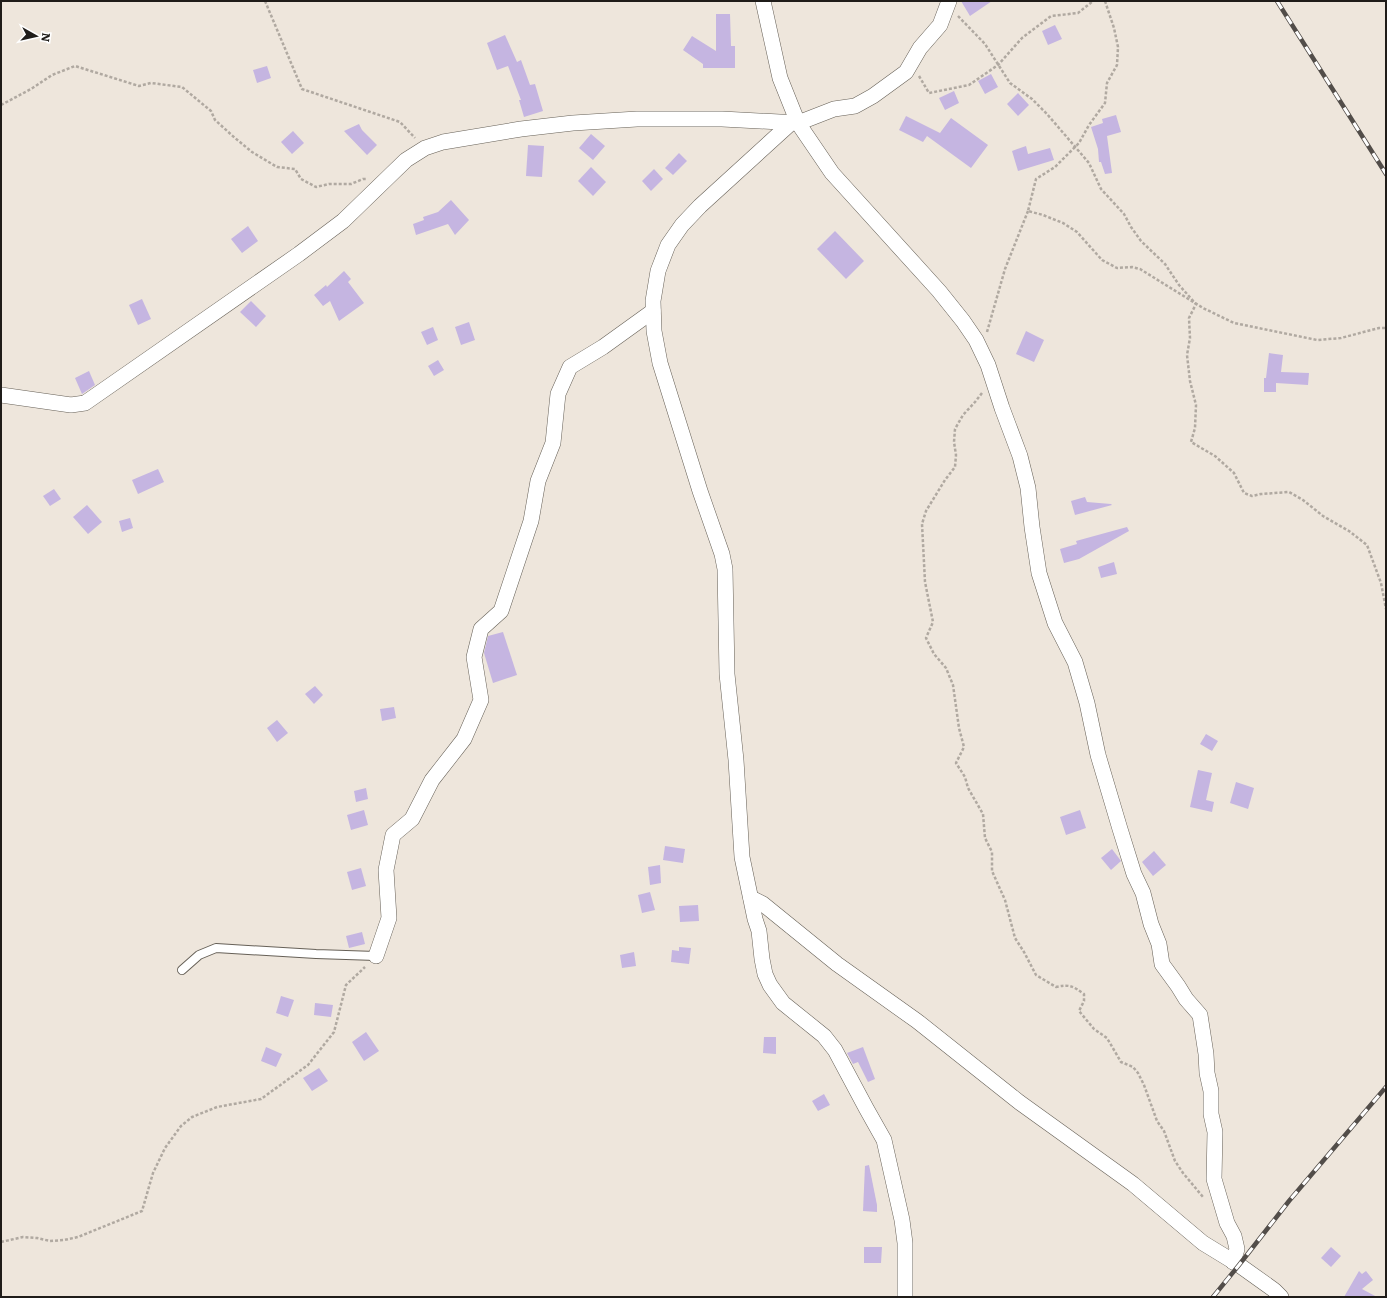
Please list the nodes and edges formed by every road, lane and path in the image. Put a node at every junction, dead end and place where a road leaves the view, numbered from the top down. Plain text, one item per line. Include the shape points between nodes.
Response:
1 (265, 1) edge
2 (763, 1) edge
3 (1093, 1) edge
4 (1105, 1) edge
5 (948, 2) edge
6 (912, 63) junction
7 (998, 65) junction
8 (1, 104) edge
9 (795, 123) junction
10 (1075, 146) junction
11 (425, 148) junction
12 (386, 180) junction
13 (1028, 211) junction
14 (1196, 304) junction
15 (653, 311) junction
16 (1386, 328) edge
17 (982, 352) junction
18 (992, 377) junction
19 (1, 395) edge
20 (1386, 609) edge
21 (751, 898) junction
22 (376, 956) junction
23 (182, 970) dead end
24 (1206, 1201) dead end
25 (1, 1242) edge
26 (1233, 1262) junction
27 (905, 1297) edge
28 (1281, 1297) edge

1 - 11 path via 302,89 400,122
2 - 9 street via 780,78
3 - 7 path via 1078,13 1051,16 1022,38
4 - 10 path via 1118,47 1117,65 1107,83 1105,103
5 - 6 street via 940,25 920,48
5 - 7 path via 985,44
6 - 7 path via 929,93 969,85
6 - 9 street via 906,72 855,106 834,109
7 - 10 path via 1010,83 1032,99
8 - 12 path via 52,75 76,66 139,86 151,84 182,87 211,111 215,120 252,152 277,167 295,169 300,179 316,187 351,184 362,179
9 - 11 street via 722,118 573,123 443,142
9 - 15 street via 700,206 682,225 668,245 658,271
9 - 17 street via 832,173 940,291
10 - 13 path via 1055,168 1036,179
10 - 14 path via 1089,163 1101,189 1124,214 1141,241 1165,264
11 - 12 street via 406,160
12 - 19 street via 343,221 299,254 85,403 71,405
13 - 14 path via 1063,223 1077,232 1102,260 1117,268 1140,269
13 - 17 path via 1005,269
14 - 16 path via 1234,323 1317,340 1341,338
14 - 20 path via 1189,318 1190,338 1187,355 1196,405 1195,428 1191,442 1216,456 1234,473 1244,493 1252,496 1289,492 1367,545 1381,583
15 - 21 street via 660,363 725,569 728,674 742,857
15 - 22 street via 570,367 558,394 553,443 538,481 531,521 501,611 481,629 474,657 481,700 464,739 432,780 412,819 393,834 386,870 389,918
17 - 18 street
18 - 24 path via 955,429 955,467 926,511 922,524 925,582 933,622 926,638 934,654 946,668 953,685 964,747 956,763 983,814 985,838 992,852 992,871 1015,938 1036,975 1056,987 1073,986 1084,994 1079,1011 1094,1029 1107,1038 1121,1062 1133,1067 1138,1073 1175,1161
18 - 26 street via 1020,456 1026,481 1039,573 1055,623 1075,662 1088,703 1098,755 1134,874 1144,893 1151,924 1159,944 1162,964 1200,1015 1215,1132 1214,1178 1237,1249
21 - 26 street via 763,904 837,964 917,1021 1019,1102 1133,1184 1204,1243
21 - 27 street via 765,974 770,985 783,1003 824,1036 835,1050 884,1140 902,1220 905,1243
22 - 23 lane via 216,948 199,955
22 - 25 path via 346,985 334,1032 308,1064 261,1099 217,1107 192,1117 181,1126 165,1148 153,1173 142,1211 64,1240 50,1241 23,1237
26 - 28 street

